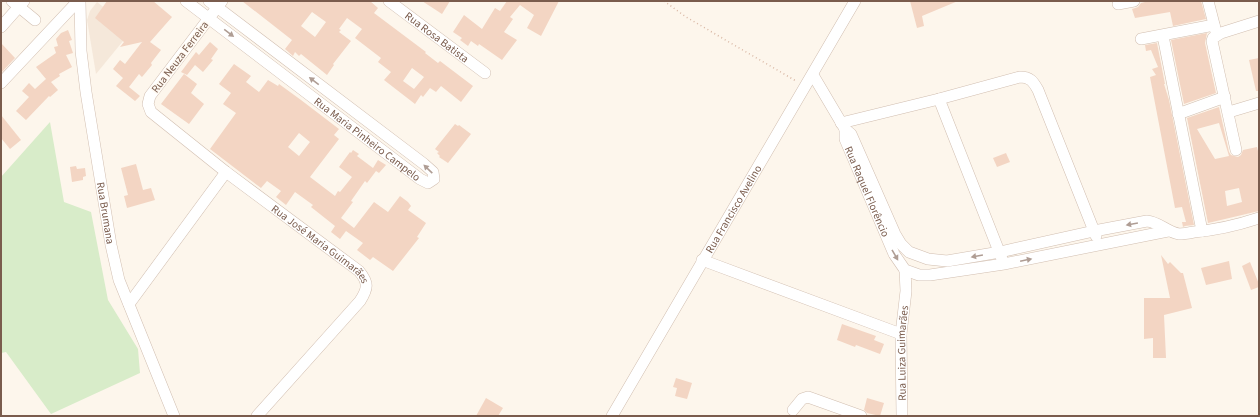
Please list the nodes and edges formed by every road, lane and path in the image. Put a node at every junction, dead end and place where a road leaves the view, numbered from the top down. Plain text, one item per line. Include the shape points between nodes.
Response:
1 (79, 1) edge
2 (186, 1) edge
3 (389, 1) edge
4 (664, 1) edge
5 (855, 1) edge
6 (1134, 1) edge
7 (1208, 1) edge
8 (18, 3) edge
9 (216, 3) edge
10 (1118, 4) dead end
11 (209, 18) junction
12 (35, 20) dead end
13 (1259, 21) edge
14 (1, 27) edge
15 (1217, 31) junction
16 (1163, 36) junction
17 (1141, 40) dead end
18 (485, 73) dead end
19 (813, 75) junction
20 (1, 83) edge
21 (805, 87) junction
22 (328, 92) junction
23 (1225, 97) junction
24 (939, 99) junction
25 (320, 102) junction
26 (1259, 104) edge
27 (1229, 112) junction
28 (1178, 114) junction
29 (154, 116) joint
30 (843, 126) junction
31 (1236, 150) dead end
32 (226, 172) junction
33 (1259, 218) edge
34 (1094, 231) junction
35 (1168, 231) junction
36 (1202, 231) junction
37 (1099, 244) junction
38 (1000, 252) junction
39 (702, 260) junction
40 (929, 260) junction
41 (1004, 264) junction
42 (905, 270) junction
43 (920, 275) junction
44 (906, 291) junction
45 (129, 304) junction
46 (901, 334) junction
47 (793, 410) dead end
48 (261, 415) edge
49 (174, 416) edge
50 (612, 416) edge
51 (861, 416) edge
52 (902, 416) edge

1 - 20 street
1 - 45 street, Rua Brumana via 80,51 111,245 119,280
2 - 11 street, Rua Maria Pinheiro Campelo
3 - 18 street, Rua Rosa Batista
4 - 21 path via 686,17
5 - 19 street, Rua Francisco Avelino
6 - 10 street
7 - 15 street
8 - 12 street
8 - 14 street
9 - 11 street, Rua Neuza Ferreira
22 -> 9 street, Rua Maria Pinheiro Campelo
11 -> 25 street, Rua Maria Pinheiro Campelo
11 - 29 street, Rua Neuza Ferreira via 150,96 148,104
13 - 15 street
15 - 16 street
15 - 23 street via 1212,41
16 - 17 street
16 - 28 street
19 - 21 street, Rua Francisco Avelino
19 - 30 street
21 - 39 street, Rua Francisco Avelino
22 - 25 street
25 -> 22 street, Rua Maria Pinheiro Campelo via 420,179 428,183 434,179 430,170
23 - 27 street
23 - 28 street
24 - 30 street
24 - 34 street via 1020,77 1028,77 1033,81
24 - 38 street
26 - 27 street
27 - 31 street
28 - 36 street
29 - 32 street, Rua José Maria Guimarães
30 - 40 street, Rua Raquel Florêncio via 851,134 901,244 910,252
30 -> 42 street, Rua Raquel Florêncio via 844,139 894,254
32 - 45 street
32 - 48 street, Rua José Maria Guimarães via 358,271 367,288 360,301
33 - 36 street, Rua Raquel Florêncio
35 -> 34 street, Rua Raquel Florêncio via 1159,224 1147,221
34 - 37 street
34 - 38 street, Rua Raquel Florêncio
35 - 36 street, Rua Raquel Florêncio via 1182,234
35 - 37 street, Rua Raquel Florêncio
41 -> 37 street, Rua Raquel Florêncio
38 -> 40 street, Rua Raquel Florêncio via 947,261
38 - 41 street
39 - 46 street
39 - 50 street, Rua Francisco Avelino
40 - 43 street, Rua Luiza Guimarães
41 - 43 street, Rua Raquel Florêncio
42 - 43 street, Rua Raquel Florêncio
42 - 44 street, Rua Luiza Guimarães
43 - 44 street, Rua Luiza Guimarães
44 - 46 street, Rua Luiza Guimarães
45 - 49 street, Rua Brumana
46 - 52 street, Rua Luiza Guimarães
47 - 51 street via 802,399 808,397

